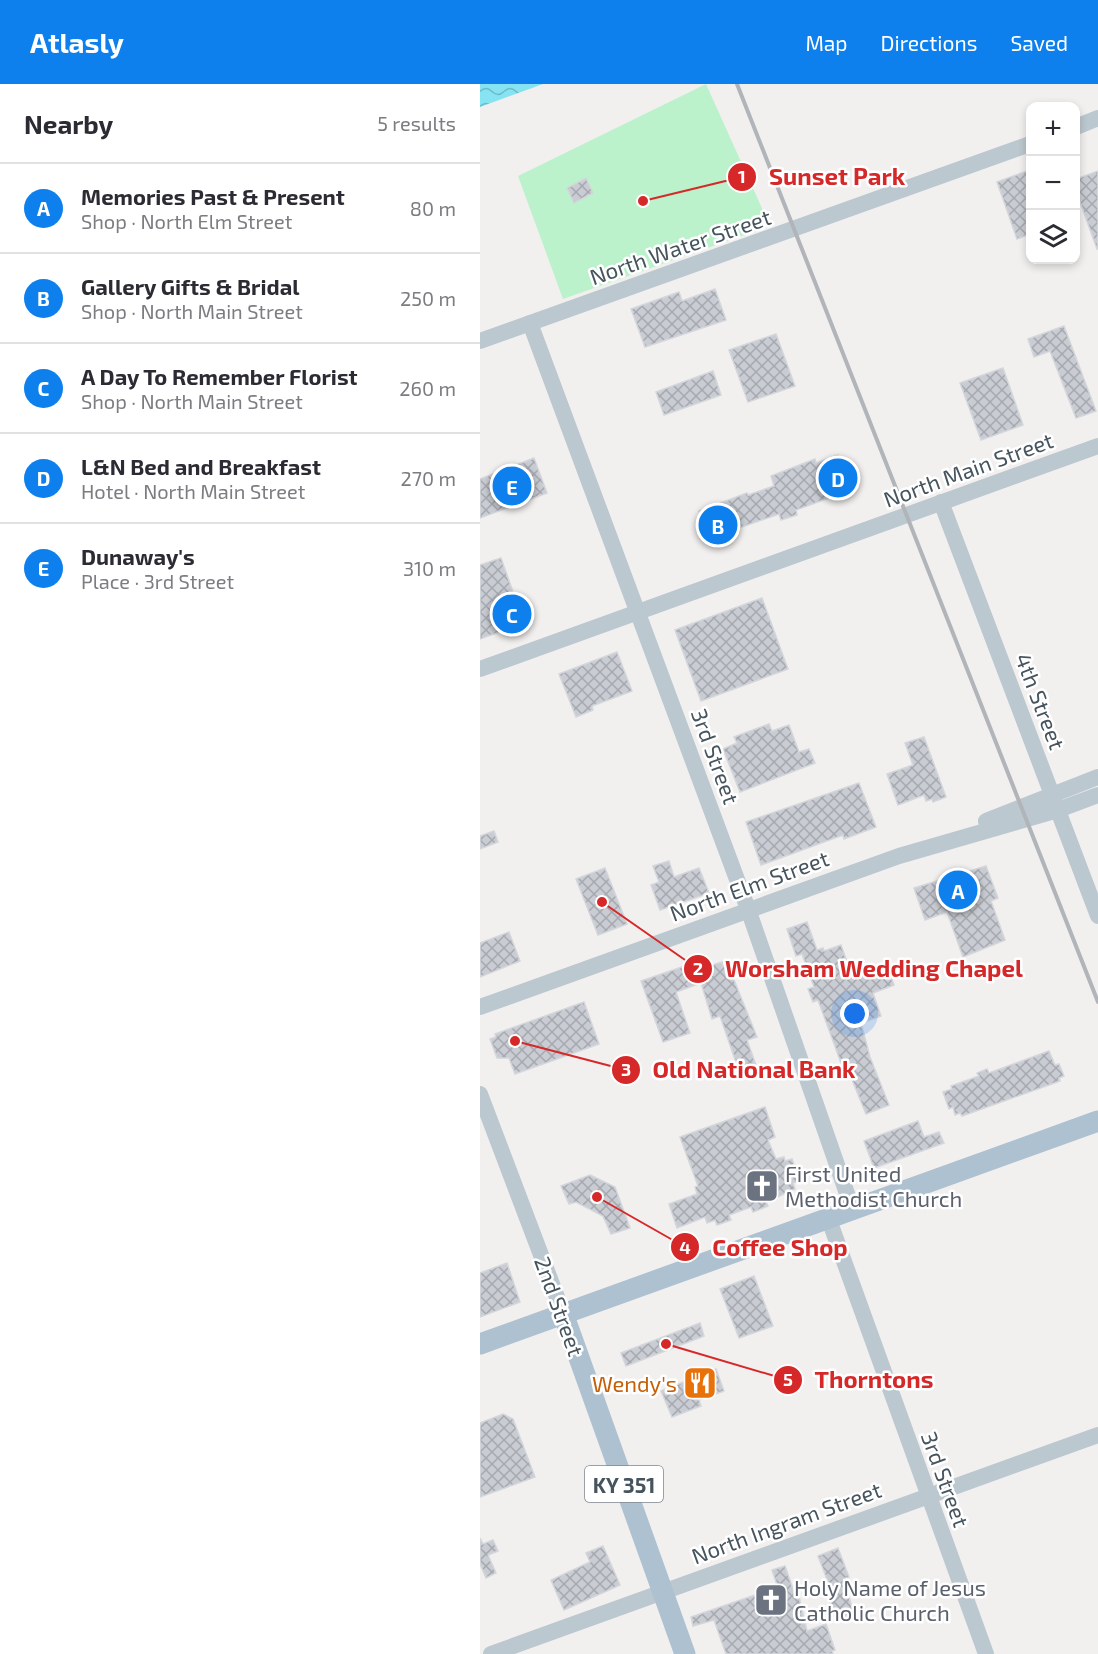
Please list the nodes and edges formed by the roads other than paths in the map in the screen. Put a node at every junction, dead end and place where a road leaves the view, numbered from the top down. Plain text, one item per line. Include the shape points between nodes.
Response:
1 (1098, 118) edge
2 (1080, 125) edge
3 (1026, 145) edge
4 (530, 323) junction
5 (480, 341) edge
6 (1098, 446) edge
7 (941, 502) junction
8 (638, 611) junction
9 (480, 669) edge
10 (1098, 777) edge
11 (1052, 793) junction
12 (1098, 795) edge
13 (1058, 810) junction
14 (899, 856) junction
15 (748, 909) junction
16 (1098, 916) edge
17 (480, 1007) edge
18 (480, 1094) edge
19 (1098, 1121) edge
20 (852, 1208) junction
21 (828, 1217) junction
22 (563, 1313) junction
23 (480, 1344) edge
24 (1098, 1435) edge
25 (928, 1494) junction
26 (662, 1591) junction
27 (491, 1654) edge
28 (686, 1654) edge
29 (986, 1654) edge

1 - 2 street
3 - 4 street, North Water Street
4 - 5 street, North Water Street
4 - 8 street, 3rd Street
6 - 7 street, North Main Street
7 - 8 street, North Main Street
7 - 11 street, 4th Street
8 - 9 street, North Main Street
8 - 15 street, 3rd Street
10 - 11 street, North Elm Street
11 - 13 street, 4th Street
11 - 14 street, North Elm Street
12 - 13 street, North Elm Street
13 - 14 street, North Elm Street
13 - 16 street, 4th Street
14 - 15 street, North Elm Street
15 - 17 street, North Elm Street
15 - 20 street, 3rd Street
18 - 22 street, 2nd Street
19 - 20 main road
20 - 21 main road
21 - 22 main road
21 - 25 street, 3rd Street
22 - 23 main road
22 - 26 main road, 2nd Street / KY 351
24 - 25 street, North Ingram Street
25 - 26 street, North Ingram Street
25 - 29 street, 3rd Street
26 - 27 street, North Ingram Street
26 - 28 main road, 2nd Street / KY 351

